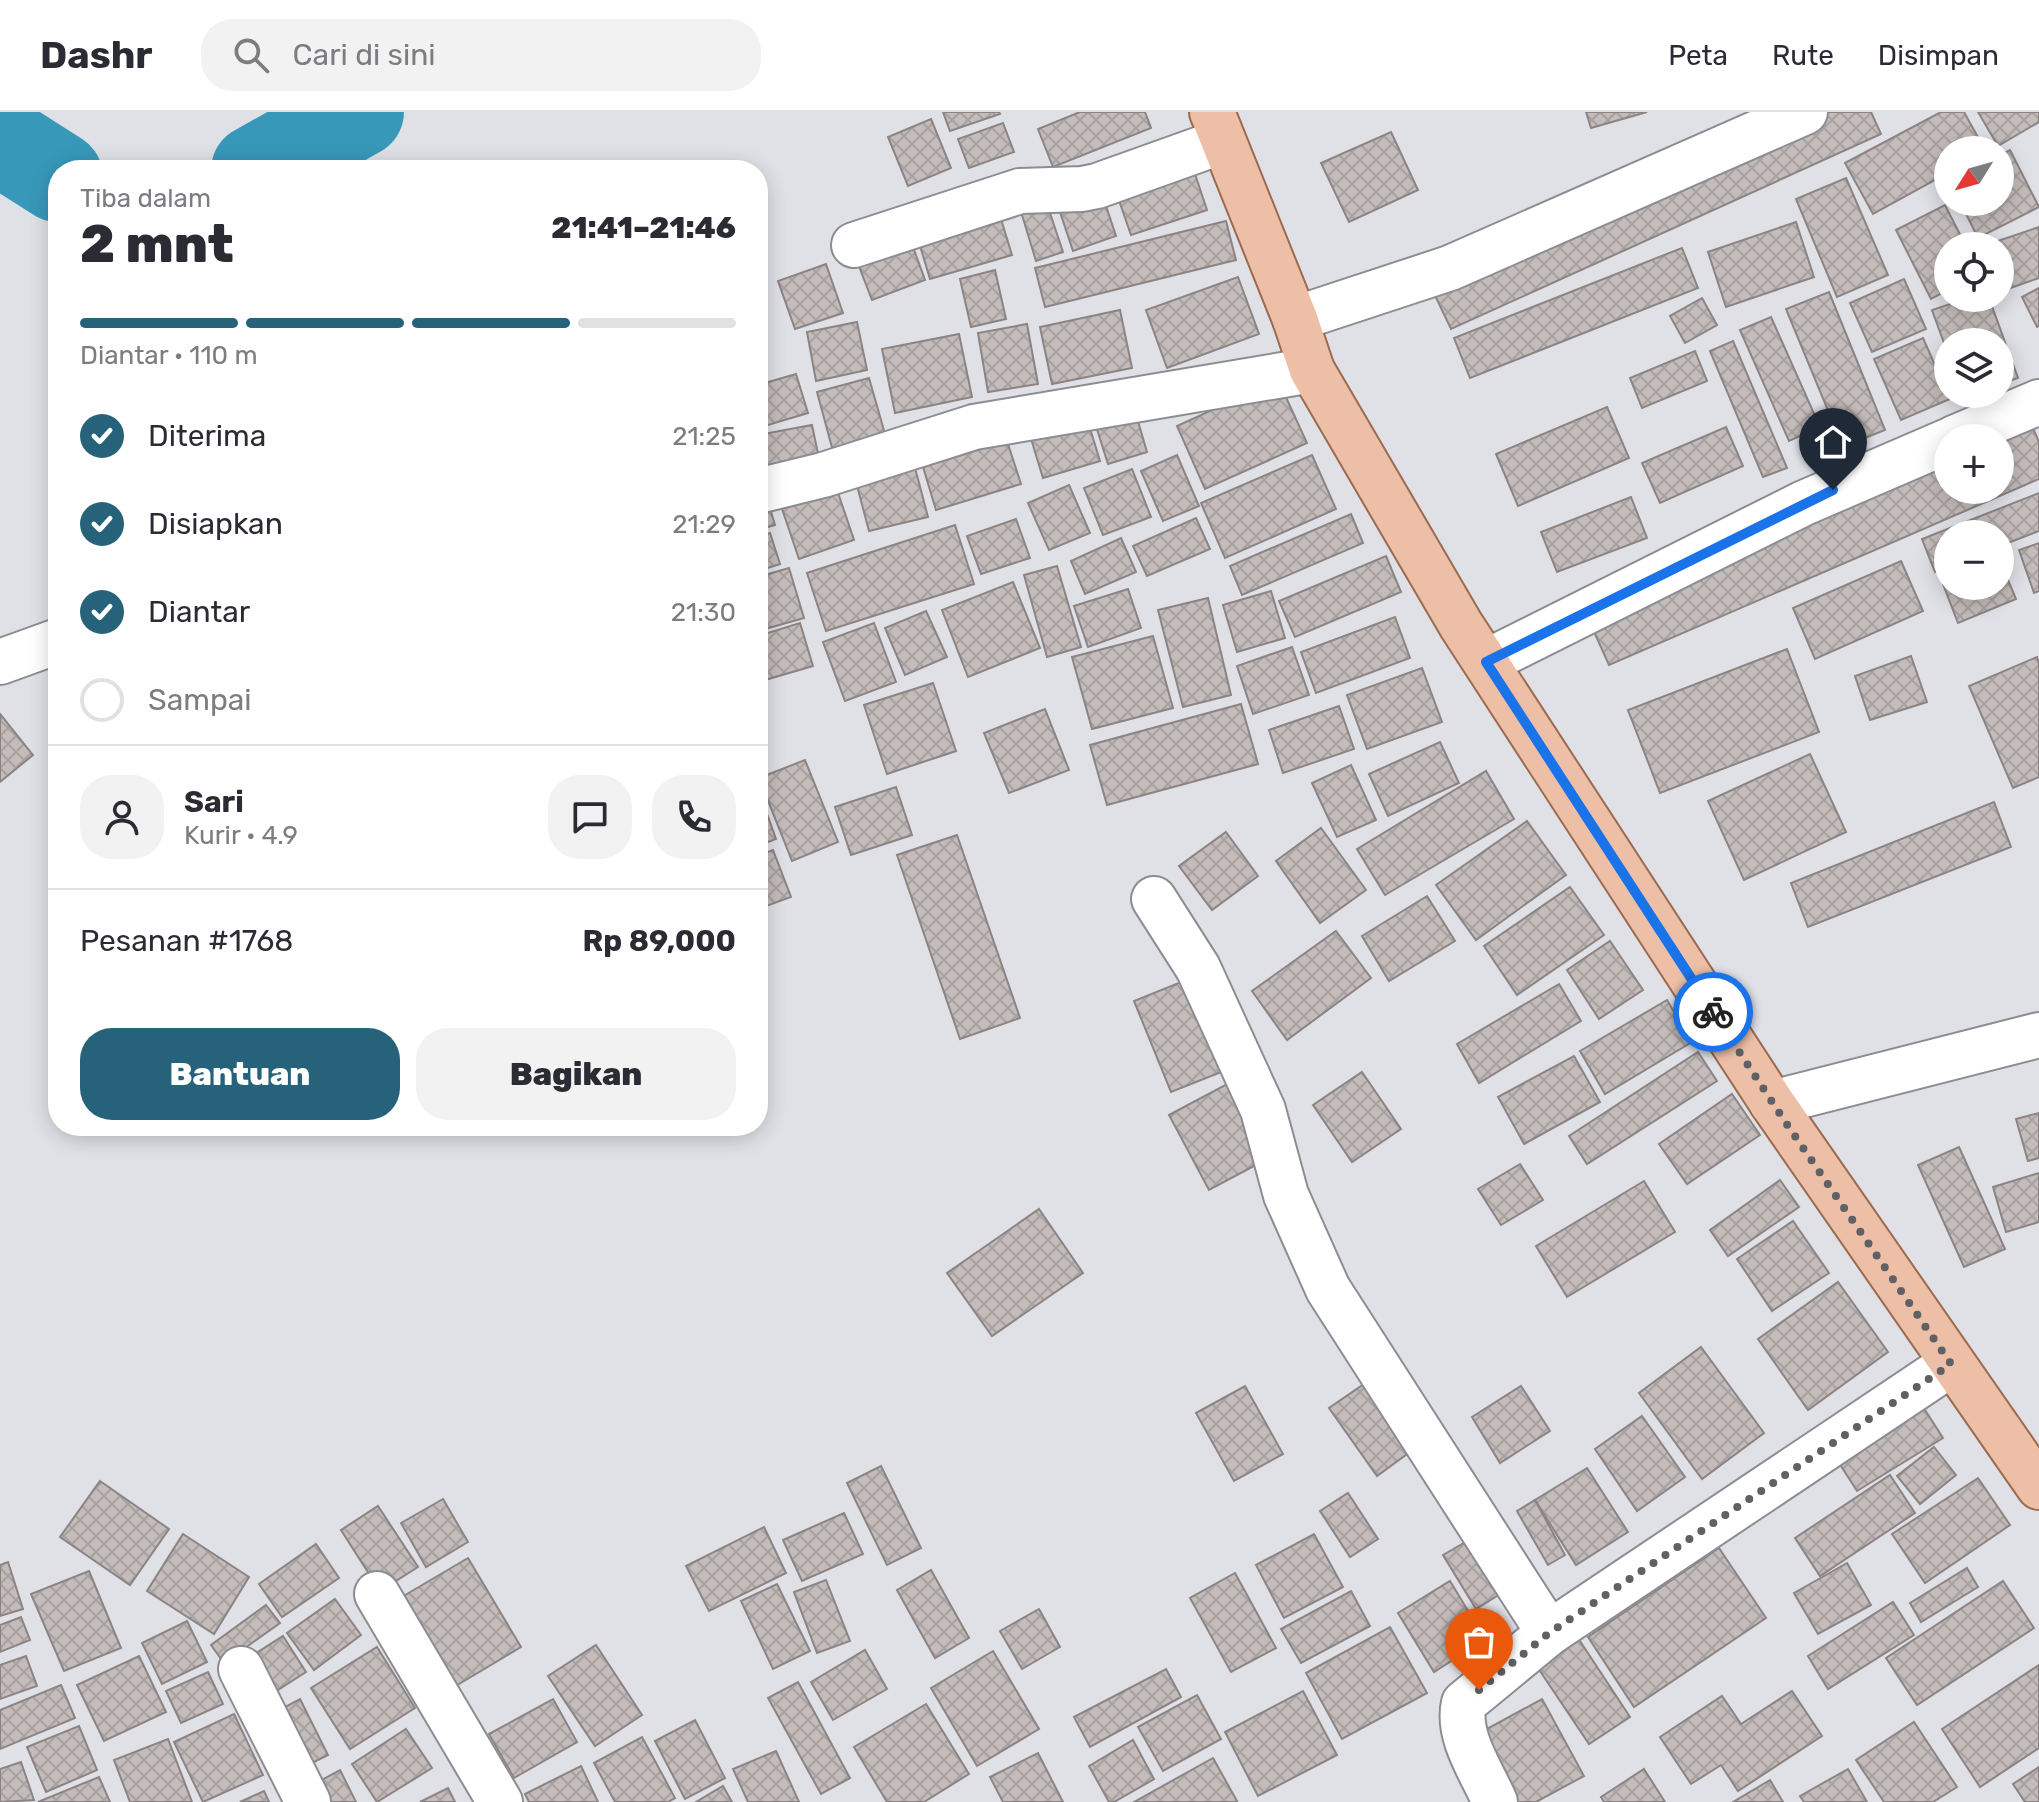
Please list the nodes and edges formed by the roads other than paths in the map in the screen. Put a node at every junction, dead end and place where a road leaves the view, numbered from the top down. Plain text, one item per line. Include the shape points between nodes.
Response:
1 (1805, 112) edge
2 (1218, 127) edge
3 (854, 245) dead end
4 (1295, 319) junction
5 (1312, 370) junction
6 (2039, 402) edge
7 (1987, 424) edge
8 (1934, 447) edge
9 (768, 489) edge
10 (48, 645) edge
11 (0, 662) edge
12 (1486, 662) junction
13 (1154, 899) dead end
14 (2039, 1035) edge
15 (1772, 1103) junction
16 (1951, 1364) junction
17 (2039, 1487) edge
18 (377, 1594) dead end
19 (1549, 1633) junction
20 (241, 1669) dead end
21 (308, 1802) edge
22 (500, 1802) edge
23 (1495, 1802) edge

1 - 4 street via 1450,268
2 - 3 street via 1097,186 1020,191
2 - 4 main road
4 - 5 main road
5 - 9 street via 974,427
5 - 12 main road
6 - 7 street
8 - 12 street via 1804,503
10 - 11 street
12 - 15 main road
13 - 19 street via 1198,968 1263,1110 1286,1195 1328,1289
14 - 15 street
15 - 16 main road
16 - 17 main road
16 - 19 street
18 - 22 street
19 - 23 street via 1464,1703 1464,1734
20 - 21 street

